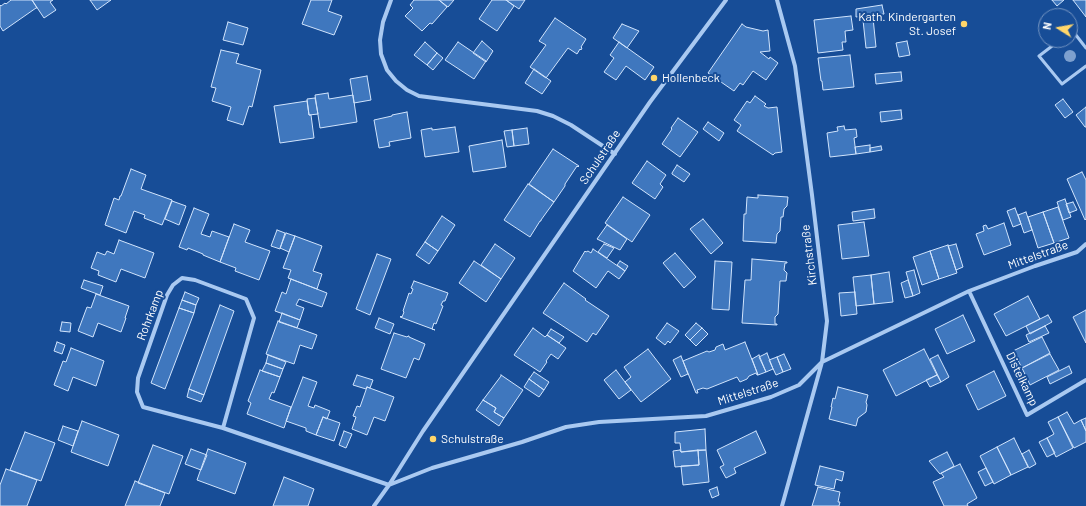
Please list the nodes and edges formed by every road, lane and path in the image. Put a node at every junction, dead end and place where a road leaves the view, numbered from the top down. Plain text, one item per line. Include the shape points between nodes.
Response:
1 (391, 0) edge
2 (726, 0) edge
3 (777, 0) edge
4 (1078, 38) edge
5 (1050, 48) edge
6 (1086, 48) edge
7 (1086, 66) edge
8 (615, 154) junction
9 (1086, 244) edge
10 (969, 291) junction
11 (822, 362) junction
12 (1086, 380) edge
13 (223, 428) junction
14 (389, 485) junction
15 (374, 506) edge
16 (782, 506) edge

1 - 8 street via 383,22 381,54 387,70 407,90 419,96 537,111 571,125
2 - 8 street, Schulstraße via 650,102
3 - 11 street, Kirchstraße via 795,66 812,195 827,321
4 - 6 lane
5 - 7 lane via 1039,56 1062,84
8 - 14 street, Schulstraße via 423,431
9 - 10 street, Mittelstraße via 1076,252
10 - 11 street, Mittelstraße
10 - 12 street, Distelkamp via 1027,415
11 - 14 street, Mittelstraße via 798,385 771,397 706,416 599,422 566,427 432,468
11 - 16 street, Kirchstraße
13 - 13 street, Rohrkamp via 144,407 137,392 138,378 167,295 173,285 182,278 195,280 246,299 254,318
13 - 14 street, Rohrkamp
14 - 15 street, Schulstraße

